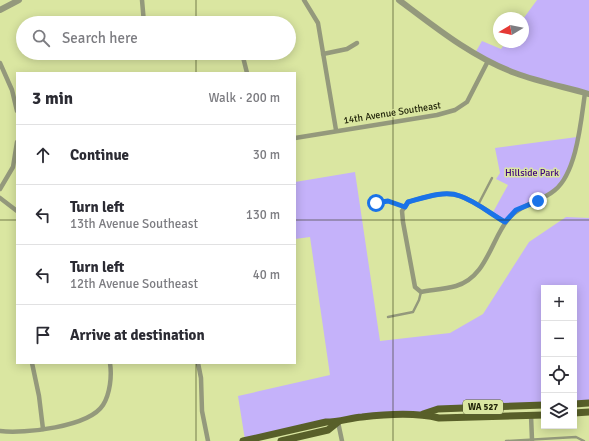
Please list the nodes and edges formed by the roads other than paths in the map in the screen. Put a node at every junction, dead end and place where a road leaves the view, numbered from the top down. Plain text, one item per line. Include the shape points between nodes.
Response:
1 (19, 0) edge
2 (142, 0) edge
3 (304, 0) edge
4 (399, 0) edge
5 (0, 10) edge
6 (143, 16) edge
7 (357, 43) dead end
8 (323, 54) junction
9 (243, 60) edge
10 (488, 61) junction
11 (0, 63) edge
12 (246, 72) edge
13 (587, 93) edge
14 (16, 107) edge
15 (336, 130) junction
16 (296, 138) edge
17 (16, 148) edge
18 (492, 178) dead end
19 (0, 189) edge
20 (0, 198) edge
21 (376, 203) dead end
22 (477, 206) junction
23 (403, 209) junction
24 (16, 210) edge
25 (505, 222) junction
26 (421, 292) junction
27 (388, 316) dead end
28 (32, 364) edge
29 (110, 364) edge
30 (198, 364) edge
31 (589, 403) edge
32 (577, 404) edge
33 (541, 405) edge
34 (589, 412) edge
35 (577, 413) edge
36 (423, 414) junction
37 (541, 414) edge
38 (531, 415) junction
39 (338, 422) junction
40 (43, 429) junction
41 (0, 431) edge
42 (532, 440) edge
43 (208, 441) edge
44 (243, 441) edge
45 (281, 441) edge
46 (342, 441) edge
47 (506, 441) edge
48 (584, 441) edge

1 - 5 street
2 - 6 street
3 - 8 street via 318,23
4 - 10 street via 453,40
7 - 8 street via 347,49
8 - 15 street
9 - 12 street
10 - 13 street via 515,73
10 - 15 street, 14th Avenue Southeast via 467,102 456,110
11 - 14 street via 12,90
13 - 25 street via 569,172 556,189 538,201 516,210
15 - 16 street, 14th Avenue Southeast
17 - 19 street via 13,167
18 - 22 lane
20 - 24 street
21 - 23 lane via 388,201
22 - 23 street via 460,196 448,194 408,202
22 - 25 street
23 - 26 street via 415,287
25 - 26 street via 481,268 472,277 457,286
26 - 27 lane via 413,312
28 - 40 street
29 - 40 street via 110,386 102,406 72,424
30 - 43 street via 202,411
31 - 32 main road
33 - 36 main road, WA 527 via 438,408
34 - 35 main road
36 - 38 main road via 439,418
36 - 39 main road, WA 527 via 361,417
37 - 38 main road
38 - 42 street
39 - 44 main road, WA 527 via 326,422
39 - 45 main road, WA 527 via 328,430
39 - 46 street
40 - 41 street
42 - 47 lane
42 - 48 lane via 576,437

